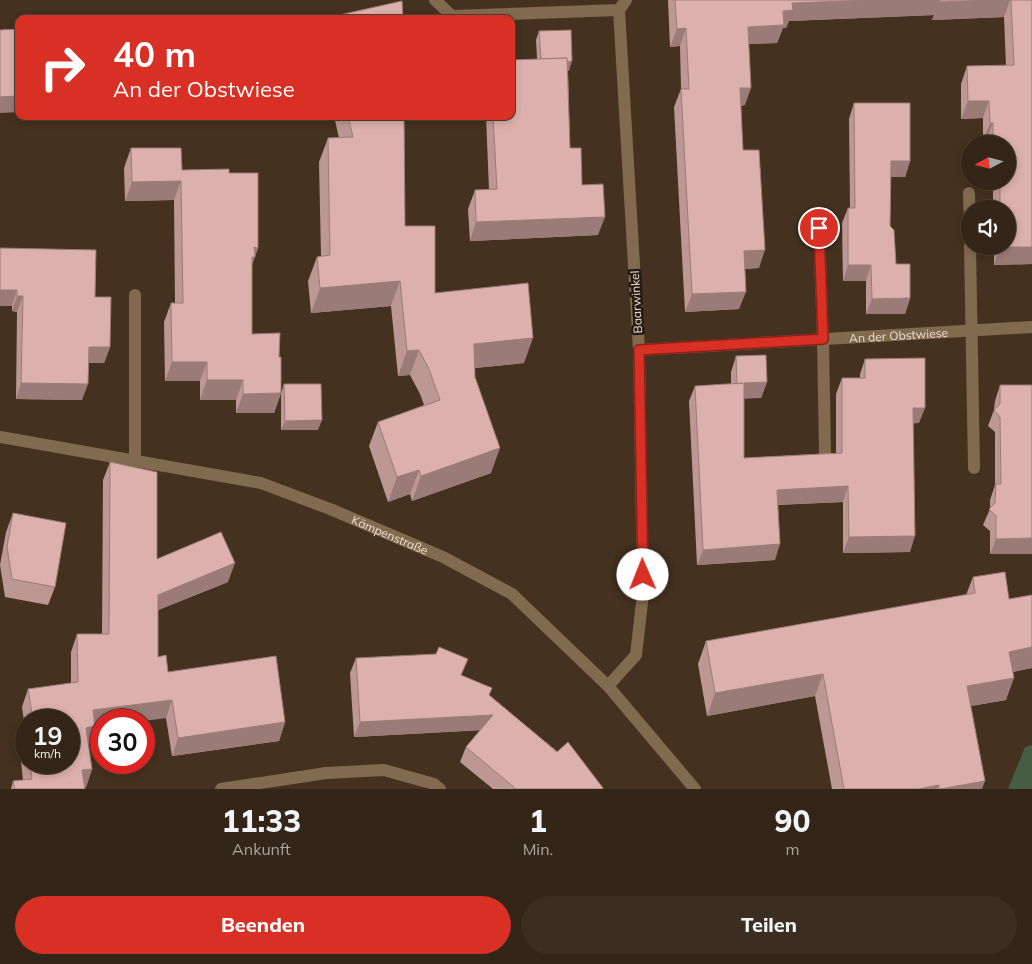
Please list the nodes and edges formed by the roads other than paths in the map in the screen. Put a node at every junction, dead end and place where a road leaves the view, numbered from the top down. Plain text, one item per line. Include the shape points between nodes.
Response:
1 (435, 0) edge
2 (623, 5) edge
3 (451, 15) edge
4 (468, 15) edge
5 (969, 193) dead end
6 (969, 200) edge
7 (819, 228) dead end
8 (970, 255) edge
9 (135, 295) dead end
10 (1032, 328) edge
11 (973, 331) junction
12 (823, 339) junction
13 (639, 350) junction
14 (0, 437) edge
15 (825, 456) edge
16 (135, 461) junction
17 (974, 468) dead end
18 (608, 686) junction
19 (221, 789) edge
20 (440, 789) edge
21 (695, 789) edge

1 - 3 street
2 - 4 street
2 - 13 street, Baarwinkel
5 - 6 street
7 - 12 street
8 - 11 street
9 - 16 street
10 - 11 street, An der Obstwiese
11 - 12 street, An der Obstwiese
11 - 17 street
12 - 13 street, An der Obstwiese
12 - 15 street
13 - 18 street, Baarwinkel via 643,594 636,655
14 - 16 street, Kämpenstraße
16 - 18 street, Kämpenstraße via 261,483 443,557 512,594
18 - 21 street, Kämpenstraße
19 - 20 street via 326,773 384,770 434,784

